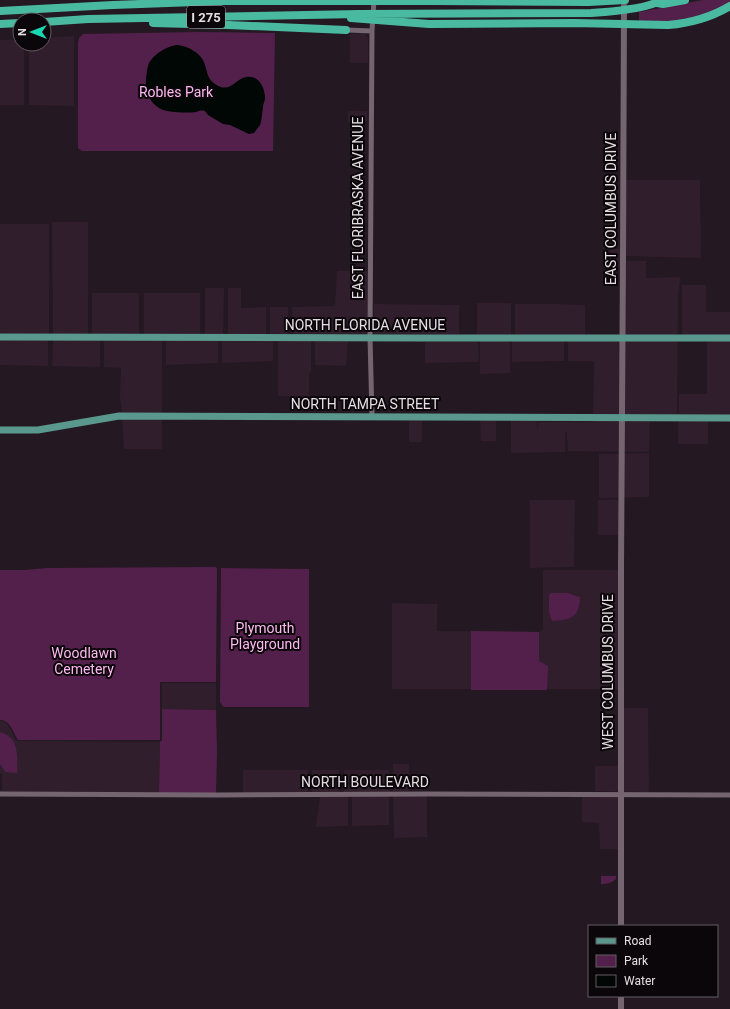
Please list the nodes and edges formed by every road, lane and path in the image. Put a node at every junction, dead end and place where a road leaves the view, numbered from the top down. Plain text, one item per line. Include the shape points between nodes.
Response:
1 (374, 0) edge
2 (515, 0) edge
3 (625, 0) edge
4 (685, 0) edge
5 (390, 1) edge
6 (659, 1) edge
7 (128, 2) edge
8 (730, 6) edge
9 (0, 11) edge
10 (384, 17) junction
11 (88, 19) junction
12 (52, 21) edge
13 (12, 23) edge
14 (0, 24) edge
15 (346, 30) joint
16 (372, 31) junction
17 (0, 337) edge
18 (370, 337) junction
19 (622, 338) junction
20 (730, 338) edge
21 (372, 417) junction
22 (622, 418) junction
23 (730, 418) edge
24 (0, 430) edge
25 (0, 794) edge
26 (620, 795) junction
27 (730, 795) edge
28 (621, 925) edge
29 (621, 997) edge
30 (621, 1009) edge

1 - 16 street, EAST FLORIBRASKA AVENUE
2 - 3 highway, I 275
2 - 5 highway, I 275
3 - 19 main road, EAST COLUMBUS DRIVE
4 - 6 highway via 663,4
5 - 7 highway, I 275
6 - 10 highway via 637,8 591,13
7 - 9 highway, I 275
8 - 10 highway via 707,18 668,25 429,24
10 - 11 highway, I 275 via 323,14
11 - 12 highway, I 275
11 - 15 highway
13 - 14 highway
15 - 16 street
16 - 18 street, EAST FLORIBRASKA AVENUE
17 - 18 main road, NORTH FLORIDA AVENUE
18 - 19 main road, NORTH FLORIDA AVENUE
18 - 21 street, EAST FLORIBRASKA AVENUE
19 - 20 main road, NORTH FLORIDA AVENUE
19 - 22 main road, EAST COLUMBUS DRIVE
21 - 22 main road, NORTH TAMPA STREET
21 - 24 main road, NORTH TAMPA STREET via 119,416 38,430
22 - 23 main road, NORTH TAMPA STREET
22 - 26 main road, WEST COLUMBUS DRIVE
25 - 26 street, NORTH BOULEVARD
26 - 27 street, NORTH BOULEVARD
26 - 28 main road, WEST COLUMBUS DRIVE
29 - 30 main road

